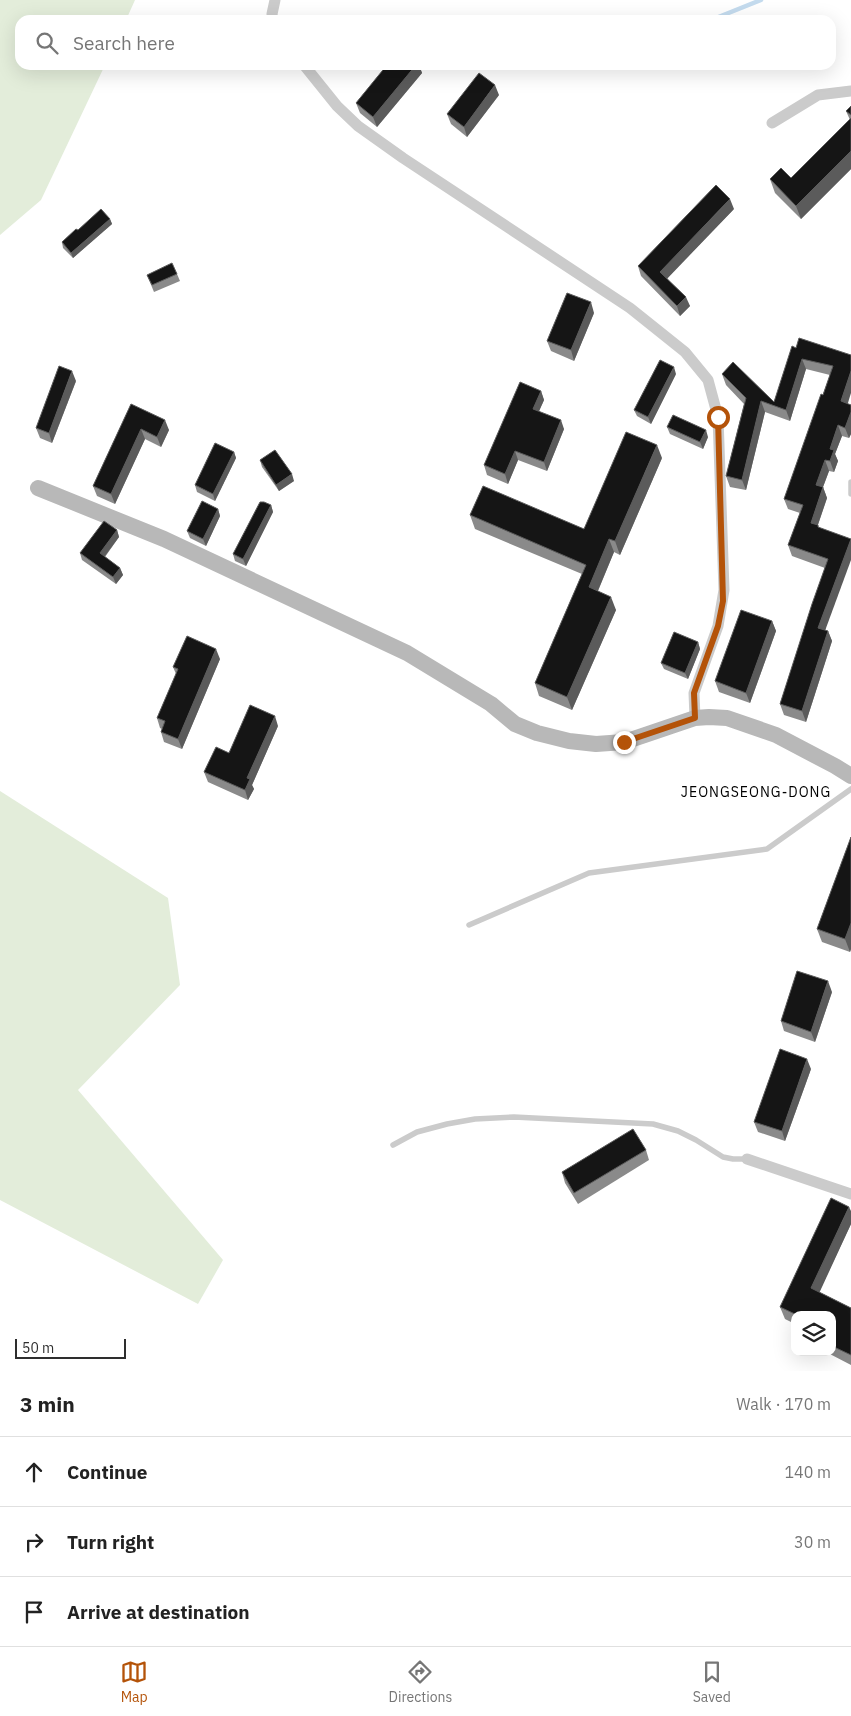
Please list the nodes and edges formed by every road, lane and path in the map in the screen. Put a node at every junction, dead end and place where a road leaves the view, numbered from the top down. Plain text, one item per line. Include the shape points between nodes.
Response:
1 (275, 0) edge
2 (272, 15) edge
3 (308, 70) edge
4 (851, 91) edge
5 (772, 124) dead end
6 (851, 482) edge
7 (38, 488) dead end
8 (851, 494) edge
9 (695, 718) junction
10 (851, 776) edge
11 (851, 789) edge
12 (469, 925) dead end
13 (393, 1145) dead end
14 (747, 1159) joint
15 (851, 1194) edge

1 - 2 street
3 - 9 street via 358,126 630,308 685,352 708,380 718,417 724,590 718,626 694,693
4 - 5 street via 818,94
6 - 8 lane
7 - 9 street via 164,539 407,653 491,704 515,724 537,733 569,741 610,743
9 - 10 street via 727,718 776,735
11 - 12 lane via 767,849 589,873
13 - 14 lane via 417,1132 447,1124 514,1117 653,1124 678,1130 723,1157
14 - 15 street

